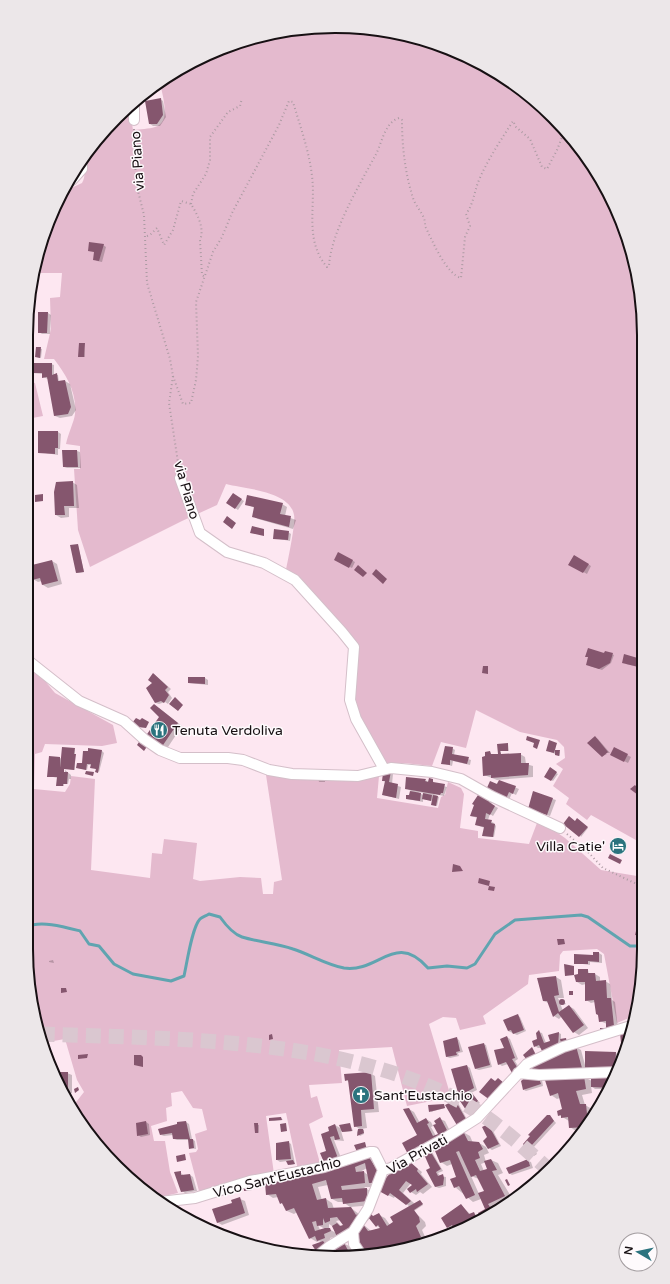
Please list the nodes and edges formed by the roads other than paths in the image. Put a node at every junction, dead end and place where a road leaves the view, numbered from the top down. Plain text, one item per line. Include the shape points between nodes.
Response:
1 (134, 110) edge
2 (134, 120) road end
3 (180, 478) road end
4 (33, 665) edge
5 (384, 769) junction
6 (560, 828) road end
7 (627, 1027) edge
8 (611, 1072) edge
9 (518, 1073) junction
10 (383, 1170) junction
11 (169, 1201) edge
12 (353, 1232) junction
13 (324, 1250) edge
14 (358, 1250) edge

1 - 2 street, via Piano
3 - 5 street, via Piano via 200,533 227,552 264,563 294,580 354,647 350,700 356,719
4 - 5 street via 79,701 124,721 160,750 180,758 243,760 269,770 292,774 358,776
5 - 6 street via 415,770 460,779
7 - 9 street, Via Privati via 545,1055 527,1064
8 - 9 street via 539,1075
9 - 10 street, Via Privati via 477,1118 391,1168
10 - 11 street, Vico Sant'Eustachio via 374,1152 370,1152 324,1167 250,1181 195,1198
10 - 12 street, Via Privati via 368,1209
12 - 13 street
12 - 14 street via 354,1244

